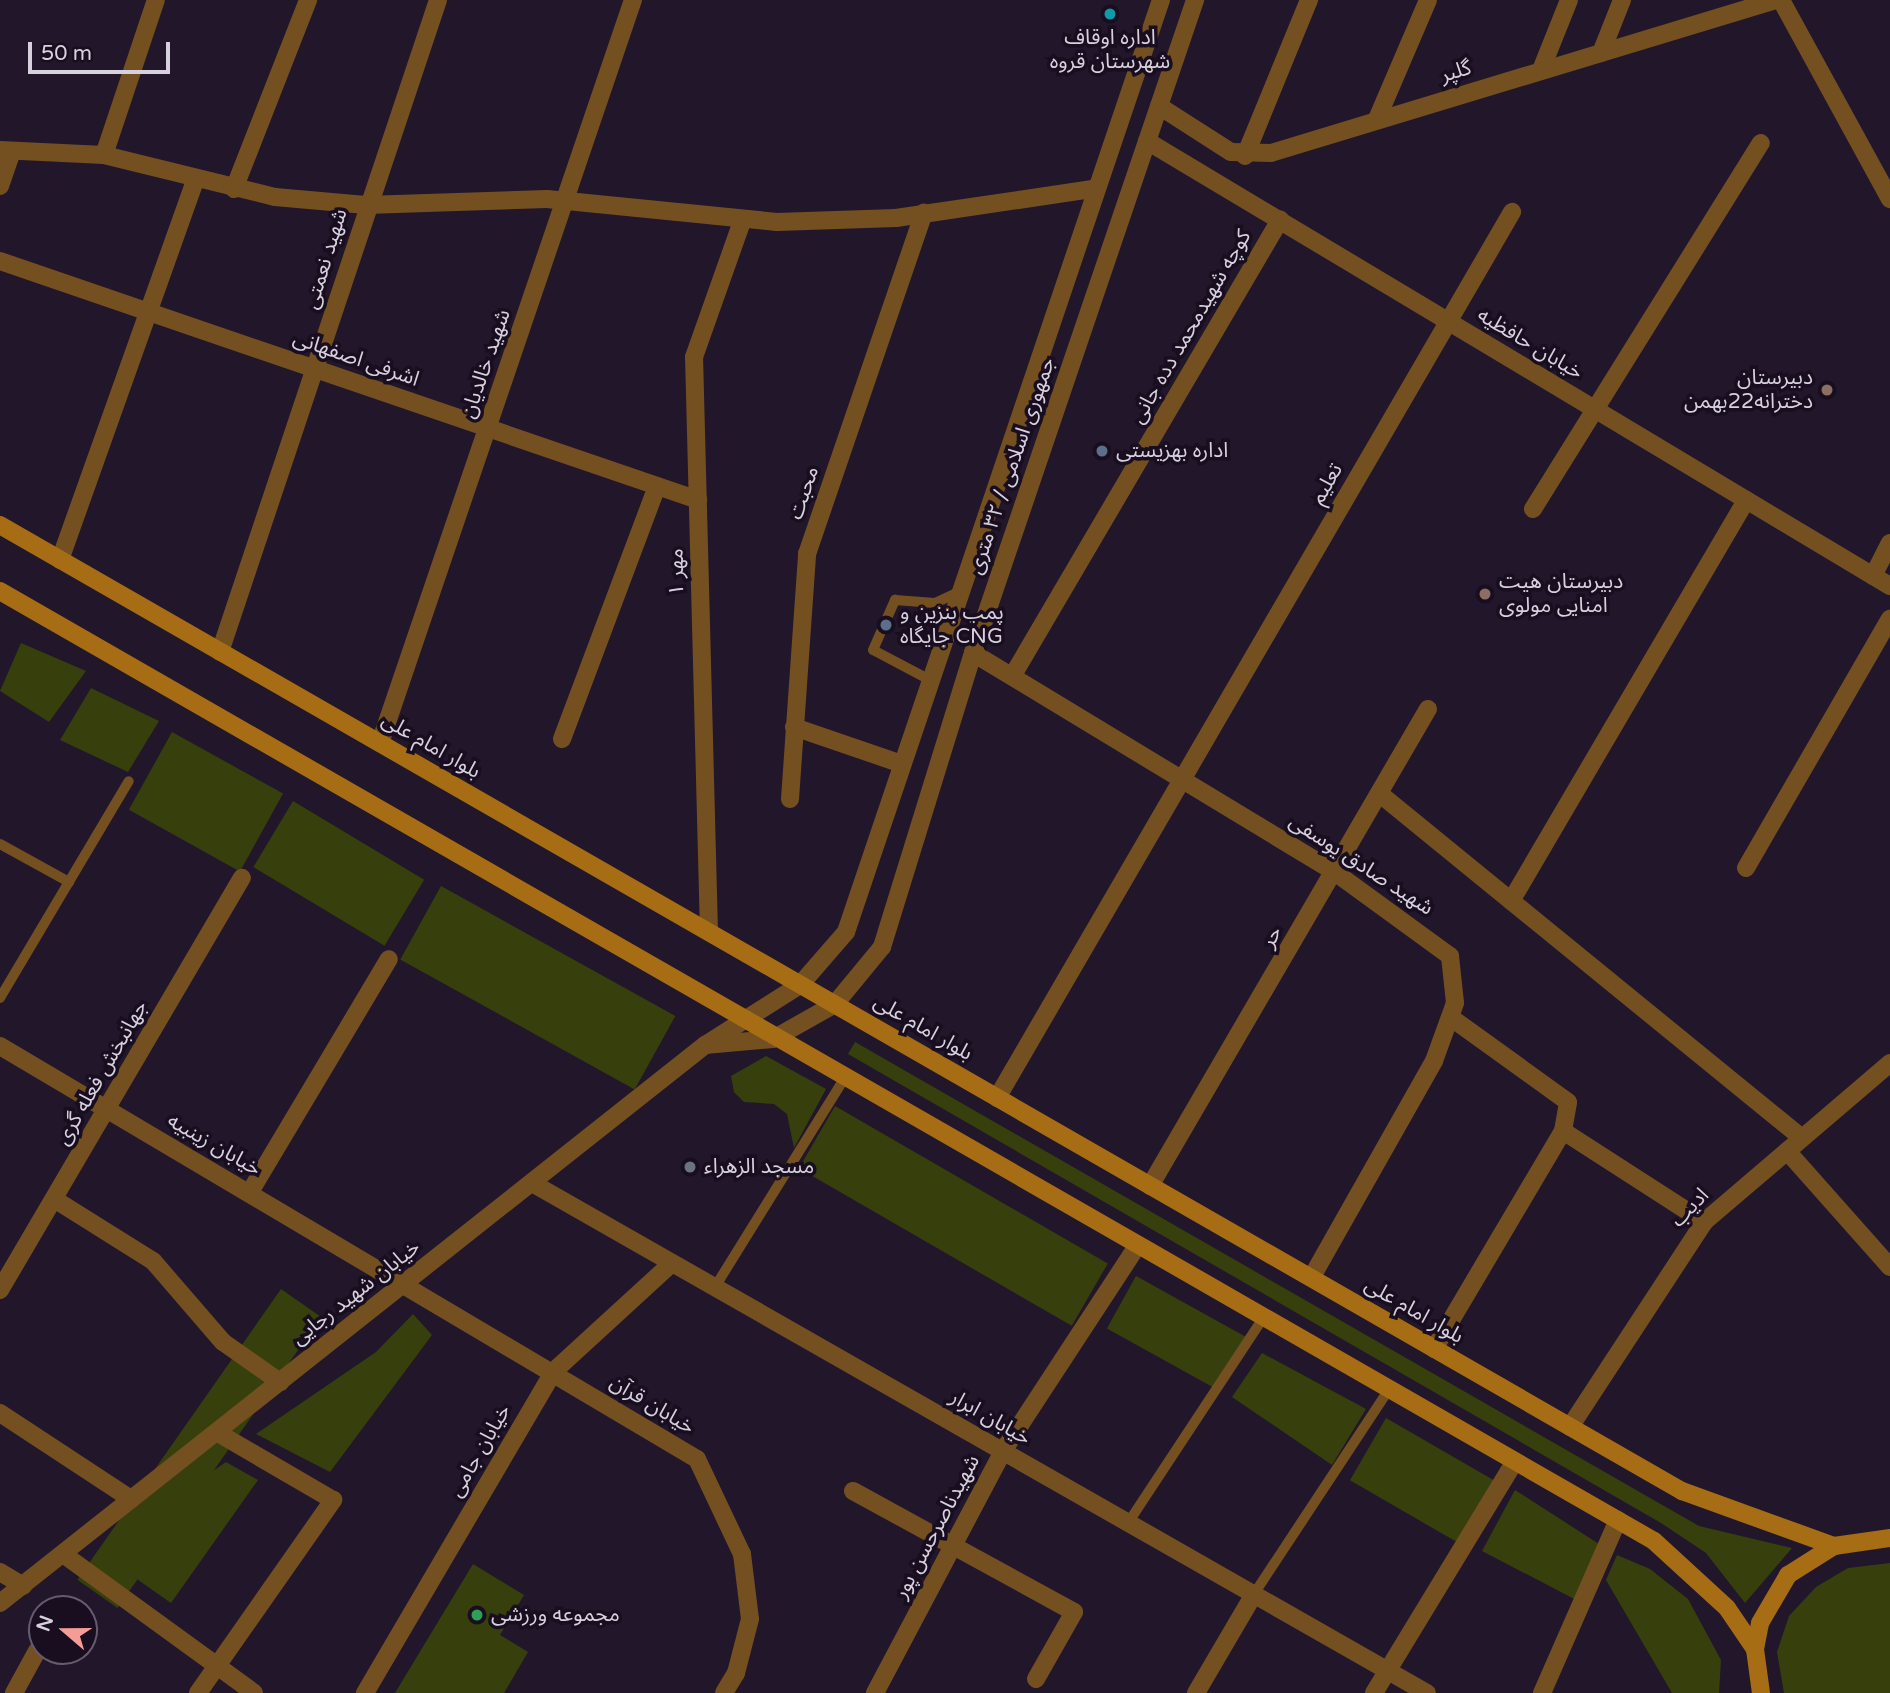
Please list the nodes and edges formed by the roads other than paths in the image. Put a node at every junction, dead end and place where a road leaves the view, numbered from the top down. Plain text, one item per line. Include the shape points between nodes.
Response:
1 (156, 0) edge
2 (308, 0) edge
3 (438, 0) edge
4 (633, 0) edge
5 (1161, 0) edge
6 (1195, 0) edge
7 (1309, 0) edge
8 (1428, 0) edge
9 (1569, 0) edge
10 (1622, 0) edge
11 (1776, 0) edge
12 (1781, 0) edge
13 (1601, 52) junction
14 (1541, 70) junction
15 (1159, 106) junction
16 (1377, 119) junction
17 (1147, 141) junction
18 (1761, 143) dead end
19 (6, 151) edge
20 (104, 155) junction
21 (1245, 156) junction
22 (195, 181) junction
23 (0, 186) edge
24 (234, 189) junction
25 (1093, 189) junction
26 (1890, 199) edge
27 (565, 202) junction
28 (366, 205) junction
29 (1512, 212) dead end
30 (924, 214) junction
31 (744, 219) junction
32 (1280, 220) junction
33 (0, 261) edge
34 (148, 312) junction
35 (1448, 321) junction
36 (316, 369) junction
37 (1596, 410) junction
38 (488, 428) junction
39 (657, 486) junction
40 (698, 500) junction
41 (1746, 500) junction
42 (1533, 509) dead end
43 (0, 525) edge
44 (1890, 543) edge
45 (60, 560) junction
46 (1873, 576) junction
47 (1890, 586) edge
48 (0, 591) edge
49 (959, 592) junction
50 (1890, 619) edge
51 (220, 652) junction
52 (973, 653) junction
53 (1013, 675) junction
54 (930, 680) junction
55 (1428, 709) dead end
56 (794, 727) junction
57 (562, 739) dead end
58 (380, 743) junction
59 (902, 764) junction
60 (1182, 780) junction
61 (129, 781) dead end
62 (1380, 794) junction
63 (790, 799) dead end
64 (0, 844) edge
65 (1746, 868) dead end
66 (1336, 873) junction
67 (242, 878) dead end
68 (69, 882) junction
69 (1511, 901) junction
70 (709, 932) junction
71 (389, 959) dead end
72 (800, 985) junction
73 (0, 998) edge
74 (835, 1004) junction
75 (1450, 1017) junction
76 (744, 1023) junction
77 (773, 1039) junction
78 (705, 1045) junction
79 (0, 1046) edge
80 (1890, 1063) edge
81 (845, 1077) junction
82 (998, 1098) junction
83 (107, 1109) junction
84 (1563, 1131) junction
85 (1802, 1139) junction
86 (1787, 1151) junction
87 (531, 1183) junction
88 (1150, 1186) junction
89 (250, 1192) junction
90 (54, 1199) junction
91 (1704, 1222) junction
92 (1138, 1245) junction
93 (672, 1263) junction
94 (1890, 1267) edge
95 (1311, 1278) junction
96 (405, 1283) junction
97 (715, 1287) junction
98 (0, 1290) edge
99 (1264, 1317) junction
100 (1434, 1349) junction
101 (553, 1372) junction
102 (280, 1382) junction
103 (1389, 1389) junction
104 (0, 1413) edge
105 (1570, 1427) junction
106 (216, 1432) junction
107 (1003, 1451) junction
108 (1515, 1461) junction
109 (853, 1491) dead end
110 (131, 1499) junction
111 (1618, 1520) junction
112 (1128, 1523) junction
113 (1890, 1538) edge
114 (1833, 1546) junction
115 (951, 1548) junction
116 (63, 1553) junction
117 (0, 1573) edge
118 (23, 1586) junction
119 (1254, 1594) junction
120 (0, 1603) edge
121 (1755, 1650) junction
122 (29, 1665) edge
123 (214, 1665) junction
124 (1386, 1670) junction
125 (1036, 1679) dead end
126 (1756, 1688) edge
127 (1199, 1692) edge
128 (14, 1693) edge
129 (198, 1693) edge
130 (254, 1693) edge
131 (365, 1693) edge
132 (724, 1693) edge
133 (875, 1693) edge
134 (1374, 1693) edge
135 (1427, 1693) edge
136 (1542, 1693) edge

1 - 20 street
2 - 24 street
3 - 28 street, شهید نعمتی
4 - 27 street, شهید خالدیان
5 - 25 street, جمهوری اسلامی / ۳۲ متری
6 - 15 street, جمهوری اسلامی / ۳۲ متری
7 - 21 street
8 - 16 street
9 - 14 street
10 - 13 street
11 - 13 street, گلپر
12 - 26 street
13 - 14 street, گلپر
14 - 16 street, گلپر
15 - 17 street, جمهوری اسلامی / ۳۲ متری
15 - 21 street
16 - 21 street, گلپر
17 - 32 street, خیابان حافظیه
17 - 52 street, جمهوری اسلامی / ۳۲ متری
18 - 37 street
19 - 20 street
19 - 23 street
20 - 22 street
22 - 24 street
22 - 34 street
24 - 28 street
25 - 30 street
25 - 49 street, جمهوری اسلامی / ۳۲ متری
27 - 28 street
27 - 31 street
27 - 38 street, شهید خالدیان
28 - 36 street, شهید نعمتی
29 - 35 street, تعلیم
30 - 31 street
30 - 56 street, محبت via 807,554
31 - 40 street, مهر ۱ via 694,357
32 - 35 street, خیابان حافظیه
32 - 53 street, کوچه شهیدمحمد دده جانی
33 - 34 street, اشرفی اصفهانی
34 - 36 street, اشرفی اصفهانی
34 - 45 street
35 - 37 street, خیابان حافظیه
35 - 60 street, تعلیم
36 - 38 street, اشرفی اصفهانی
36 - 51 street, شهید نعمتی
37 - 41 street, خیابان حافظیه
37 - 42 street
38 - 39 street, اشرفی اصفهانی
38 - 58 street, شهید خالدیان
39 - 40 street, اشرفی اصفهانی
39 - 57 street
40 - 70 street, مهر ۱
41 - 46 street, خیابان حافظیه
41 - 69 street
43 - 45 main road, بلوار امام علی
44 - 46 street
45 - 51 main road, بلوار امام علی
46 - 47 street, خیابان حافظیه
48 - 76 main road
49 - 54 street, جمهوری اسلامی / ۳۲ متری
49 - 54 lane via 935,603 895,600 873,650
50 - 65 street
51 - 58 main road, بلوار امام علی
52 - 53 street, شهید صادق یوسفی
52 - 74 street, جمهوری اسلامی / ۳۲ متری via 882,947
53 - 60 street, شهید صادق یوسفی
54 - 59 street, جمهوری اسلامی / ۳۲ متری
55 - 62 street, حر
56 - 59 street
56 - 63 street, محبت
58 - 70 main road, بلوار امام علی
59 - 72 street, جمهوری اسلامی / ۳۲ متری via 846,932
60 - 66 street, شهید صادق یوسفی
60 - 82 street, تعلیم
61 - 68 lane
62 - 66 street, حر
62 - 69 street
64 - 68 lane
66 - 75 street, شهید صادق یوسفی via 1450,956 1455,1003
66 - 88 street, حر
67 - 83 street, جهانبخش فعله گری
68 - 73 lane
69 - 85 street
70 - 72 main road, بلوار امام علی
71 - 89 street
72 - 74 main road, بلوار امام علی
72 - 76 street, جمهوری اسلامی / ۳۲ متری
74 - 77 street, جمهوری اسلامی / ۳۲ متری
74 - 82 main road, بلوار امام علی
75 - 84 street via 1568,1102
75 - 95 street, شهید صادق یوسفی via 1434,1061
76 - 77 main road
76 - 78 street, خیابان شهید رجایی
77 - 78 street, جمهوری اسلامی / ۳۲ متری
77 - 81 main road
78 - 87 street, خیابان شهید رجایی
79 - 83 street, خیابان زینبیه
80 - 85 street, ادیب
81 - 92 main road
81 - 97 lane
82 - 88 main road, بلوار امام علی
83 - 89 street, خیابان زینبیه
83 - 90 street, جهانبخش فعله گری
84 - 91 street
84 - 100 street
85 - 86 street, ادیب
86 - 91 street, ادیب
86 - 94 street
87 - 93 street, خیابان ابرار
87 - 96 street, خیابان شهید رجایی
88 - 95 main road, بلوار امام علی
89 - 96 street, خیابان زینبیه
90 - 98 street, جهانبخش فعله گری
90 - 102 street via 153,1261 223,1342
91 - 105 street, ادیب
92 - 99 main road
92 - 107 street, شهیدناصرحسن پور
93 - 97 street, خیابان ابرار
93 - 101 street, خیابان جامی
95 - 100 main road, بلوار امام علی
96 - 101 street, خیابان قرآن
96 - 102 street, خیابان شهید رجایی
97 - 107 street, خیابان ابرار
99 - 103 main road
99 - 112 lane
100 - 105 main road, بلوار امام علی
101 - 131 street, خیابان جامی
101 - 132 street, خیابان قرآن via 697,1459 725,1510 742,1554 750,1619 736,1673
102 - 106 street, خیابان شهید رجایی
103 - 108 main road
103 - 119 lane
104 - 110 street
105 - 114 main road, بلوار امام علی via 1682,1491
106 - 110 street, خیابان شهید رجایی
106 - 123 street via 332,1500
107 - 112 street, خیابان ابرار
107 - 115 street, شهیدناصرحسن پور
108 - 111 main road
108 - 124 street
109 - 115 street
110 - 116 street, خیابان شهید رجایی
111 - 121 main road via 1693,1571
111 - 136 street
112 - 119 street, خیابان ابرار
113 - 114 main road
114 - 121 main road via 1799,1567 1771,1597
115 - 125 street via 1074,1612
115 - 133 street, شهیدناصرحسن پور
116 - 118 street, خیابان شهید رجایی
116 - 123 street
117 - 118 street
118 - 120 street, خیابان شهید رجایی
119 - 124 street, خیابان ابرار
119 - 127 street
121 - 126 main road
122 - 128 street
123 - 129 street
123 - 130 street
124 - 134 street
124 - 135 street, خیابان ابرار

